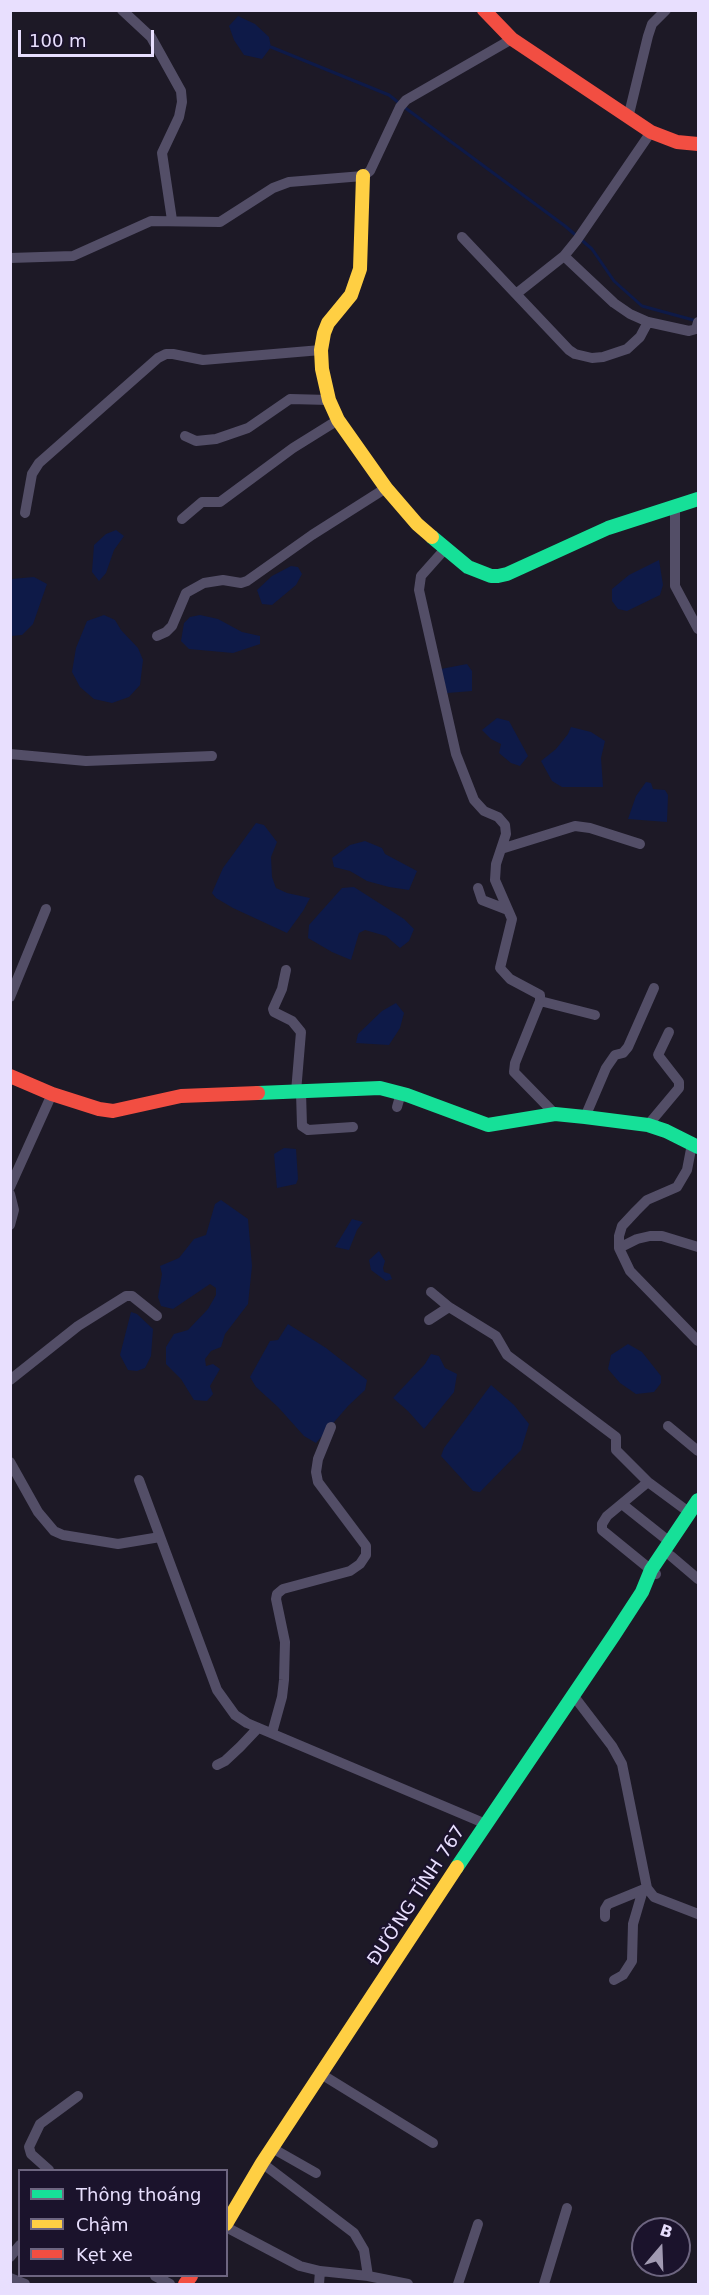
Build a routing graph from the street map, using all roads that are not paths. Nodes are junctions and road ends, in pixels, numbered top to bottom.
1 (122, 10) edge
2 (484, 10) edge
3 (666, 10) edge
4 (512, 39) junction
5 (628, 118) junction
6 (651, 132) junction
7 (699, 144) edge
8 (363, 176) junction
9 (172, 220) junction
10 (462, 237) dead end
11 (564, 256) junction
12 (10, 258) edge
13 (516, 294) junction
14 (648, 322) junction
15 (698, 324) edge
16 (321, 350) junction
17 (329, 400) junction
18 (338, 420) junction
19 (185, 436) dead end
20 (386, 488) junction
21 (699, 499) edge
22 (675, 505) junction
23 (25, 513) dead end
24 (182, 519) dead end
25 (445, 549) junction
26 (699, 629) edge
27 (157, 636) dead end
28 (10, 754) edge
29 (212, 756) dead end
30 (640, 844) dead end
31 (501, 849) junction
32 (478, 888) dead end
33 (46, 909) dead end
34 (508, 910) junction
35 (286, 970) dead end
36 (654, 988) dead end
37 (10, 997) edge
38 (540, 1001) junction
39 (595, 1015) dead end
40 (669, 1032) dead end
41 (10, 1076) edge
42 (298, 1092) junction
43 (52, 1094) junction
44 (555, 1114) junction
45 (585, 1117) junction
46 (648, 1125) junction
47 (353, 1127) dead end
48 (695, 1146) edge
49 (10, 1187) edge
50 (10, 1194) edge
51 (10, 1225) edge
52 (699, 1247) edge
53 (619, 1248) junction
54 (431, 1292) dead end
55 (449, 1307) junction
56 (157, 1316) dead end
57 (429, 1320) dead end
58 (699, 1341) edge
59 (10, 1380) edge
60 (668, 1426) dead end
61 (331, 1427) dead end
62 (699, 1451) edge
63 (10, 1462) edge
64 (139, 1480) dead end
65 (648, 1482) junction
66 (699, 1500) edge
67 (622, 1504) junction
68 (694, 1513) edge
69 (160, 1537) junction
70 (671, 1550) junction
71 (654, 1573) junction
72 (699, 1579) edge
73 (573, 1695) junction
74 (258, 1728) junction
75 (272, 1733) junction
76 (217, 1765) dead end
77 (486, 1824) junction
78 (645, 1889) junction
79 (699, 1914) edge
80 (605, 1917) dead end
81 (614, 1980) dead end
82 (321, 2074) junction
83 (78, 2096) dead end
84 (433, 2143) dead end
85 (272, 2148) junction
86 (262, 2163) junction
87 (49, 2169) edge
88 (316, 2173) dead end
89 (567, 2208) dead end
90 (228, 2222) edge
91 (478, 2224) dead end
92 (228, 2226) edge
93 (320, 2271) junction
94 (368, 2276) junction
95 (10, 2278) edge
96 (25, 2284) edge
97 (320, 2284) edge
98 (408, 2284) edge
99 (458, 2284) edge
100 (544, 2284) edge

1 - 9 street
2 - 4 street
3 - 5 street
4 - 5 street
4 - 8 street
5 - 6 street
6 - 7 street
6 - 11 street
8 - 9 street
8 - 16 street
9 - 12 street
10 - 13 street
11 - 13 street
11 - 14 street
13 - 14 street
14 - 15 street
16 - 17 street
16 - 23 street
17 - 18 street
17 - 19 street
18 - 20 street
18 - 24 street
20 - 25 street
20 - 27 street
21 - 22 street
22 - 25 street
22 - 26 street
25 - 31 street
28 - 29 street
30 - 31 street
31 - 34 street
32 - 34 street
33 - 37 street
34 - 38 street
35 - 42 street
36 - 45 street
38 - 39 street
38 - 44 street
40 - 46 street
41 - 43 street
42 - 43 street
42 - 44 street
42 - 47 street
43 - 49 street
44 - 45 street
45 - 46 street
46 - 48 street
48 - 53 street
50 - 51 street
52 - 53 street
53 - 58 street
54 - 55 street
55 - 57 street
55 - 65 street
56 - 59 street
60 - 62 street
61 - 75 street
63 - 69 street
64 - 69 street
65 - 67 street
65 - 68 street
66 - 68 street, ĐƯỜNG TỈNH 767
67 - 70 street
67 - 71 street
68 - 70 street, ĐƯỜNG TỈNH 767
69 - 74 street
70 - 71 street, ĐƯỜNG TỈNH 767
70 - 72 street
71 - 73 street, ĐƯỜNG TỈNH 767
73 - 77 street, ĐƯỜNG TỈNH 767
73 - 78 street
74 - 75 street
74 - 76 street
75 - 77 street
77 - 82 street, ĐƯỜNG TỈNH 767
78 - 79 street
78 - 80 street
78 - 81 street
82 - 84 street
82 - 85 street, ĐƯỜNG TỈNH 767
83 - 87 street
85 - 86 street, ĐƯỜNG TỈNH 767
85 - 88 street
86 - 90 street, ĐƯỜNG TỈNH 767
86 - 94 street
89 - 100 street
91 - 99 street
92 - 93 street
93 - 94 street
93 - 97 street
94 - 98 street
95 - 96 street

